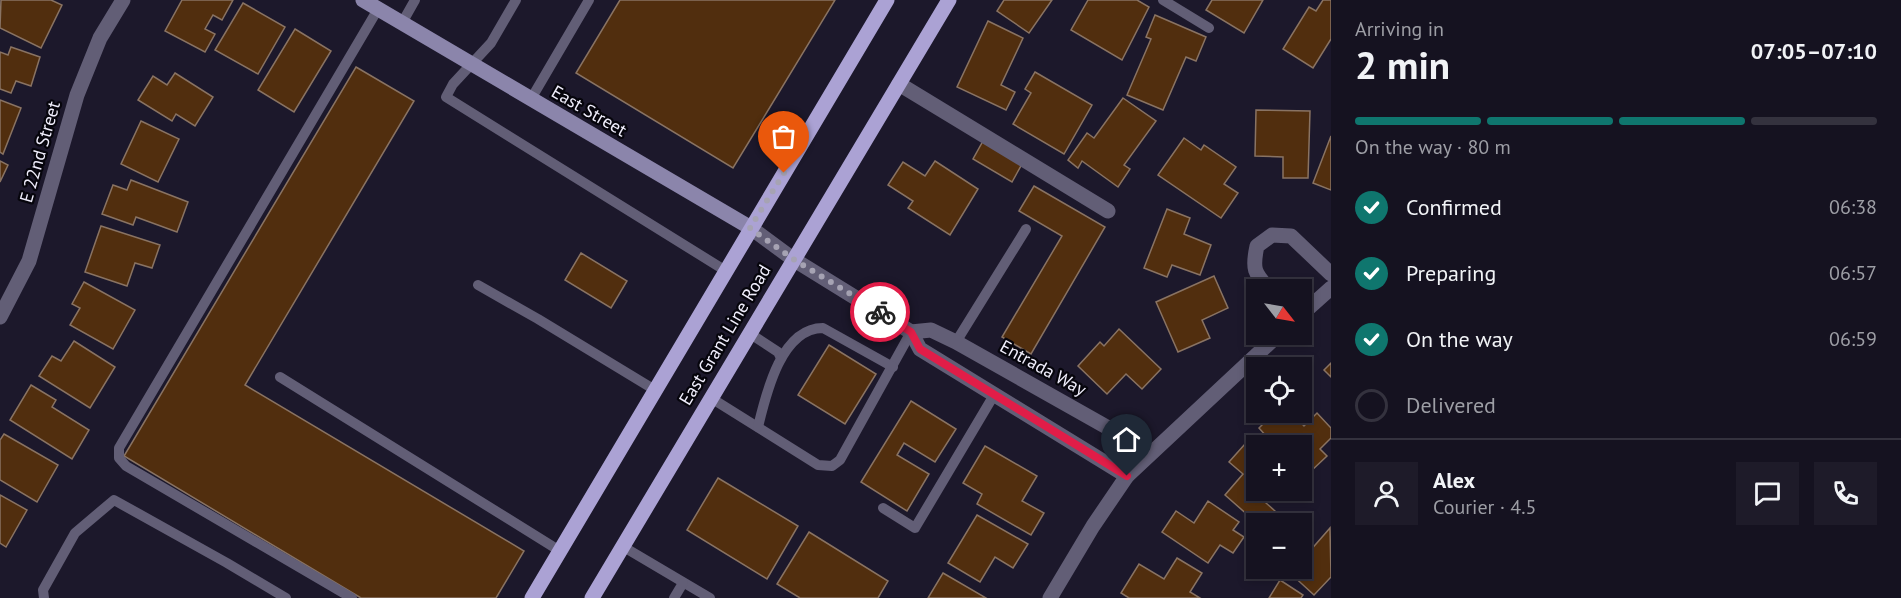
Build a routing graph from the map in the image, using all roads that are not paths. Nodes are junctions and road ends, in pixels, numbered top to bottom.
1 (123, 0) edge
2 (363, 0) edge
3 (415, 0) edge
4 (516, 0) edge
5 (589, 0) edge
6 (887, 0) edge
7 (949, 0) edge
8 (1163, 0) edge
9 (378, 9) junction
10 (402, 23) junction
11 (1209, 28) dead end
12 (472, 65) junction
13 (899, 84) junction
14 (531, 99) junction
15 (1108, 211) dead end
16 (750, 228) junction
17 (1026, 229) dead end
18 (793, 259) junction
19 (726, 271) junction
20 (1331, 274) edge
21 (1259, 279) edge
22 (478, 285) dead end
23 (1331, 288) edge
24 (1312, 305) edge
25 (0, 317) edge
26 (911, 332) junction
27 (749, 333) junction
28 (956, 342) junction
29 (1267, 345) edge
30 (782, 358) junction
31 (893, 367) junction
32 (280, 377) dead end
33 (656, 390) junction
34 (994, 395) junction
35 (711, 398) junction
36 (758, 427) junction
37 (1151, 452) junction
38 (1127, 476) junction
39 (883, 508) dead end
40 (622, 546) junction
41 (560, 551) junction
42 (683, 583) junction
43 (44, 598) edge
44 (286, 598) edge
45 (352, 598) edge
46 (532, 598) edge
47 (592, 598) edge
48 (674, 598) edge
49 (710, 598) edge
50 (1050, 598) edge

1 - 25 street, E 22nd Street
2 - 9 street, East Street
3 - 10 lane
4 - 12 lane
5 - 14 lane
6 - 16 main road, East Grant Line Road
7 - 13 main road, East Grant Line Road
8 - 11 lane
9 - 10 street, East Street
9 - 45 lane
10 - 12 street, East Street
12 - 14 street, East Street
12 - 19 lane
13 - 15 street
13 - 18 main road, East Grant Line Road
14 - 16 street, East Street
16 - 18 street, East Street
16 - 19 main road, East Grant Line Road
17 - 28 lane
18 - 26 street, Entrada Way
18 - 27 main road, East Grant Line Road
19 - 33 main road, East Grant Line Road
20 - 21 street
22 - 33 lane
23 - 24 street
26 - 28 street, Entrada Way
26 - 31 lane
26 - 34 street, Entrada Way
27 - 30 lane
27 - 35 main road, East Grant Line Road
28 - 37 street, Entrada Way
29 - 37 street
30 - 31 lane
30 - 36 lane
31 - 36 lane
32 - 41 lane
33 - 41 main road, East Grant Line Road
34 - 38 street, Entrada Way
34 - 39 lane
35 - 36 lane
35 - 40 main road, East Grant Line Road
37 - 38 street
38 - 50 street
40 - 42 lane
40 - 47 main road, East Grant Line Road
41 - 46 main road, East Grant Line Road
42 - 48 lane
42 - 49 lane
43 - 44 lane

